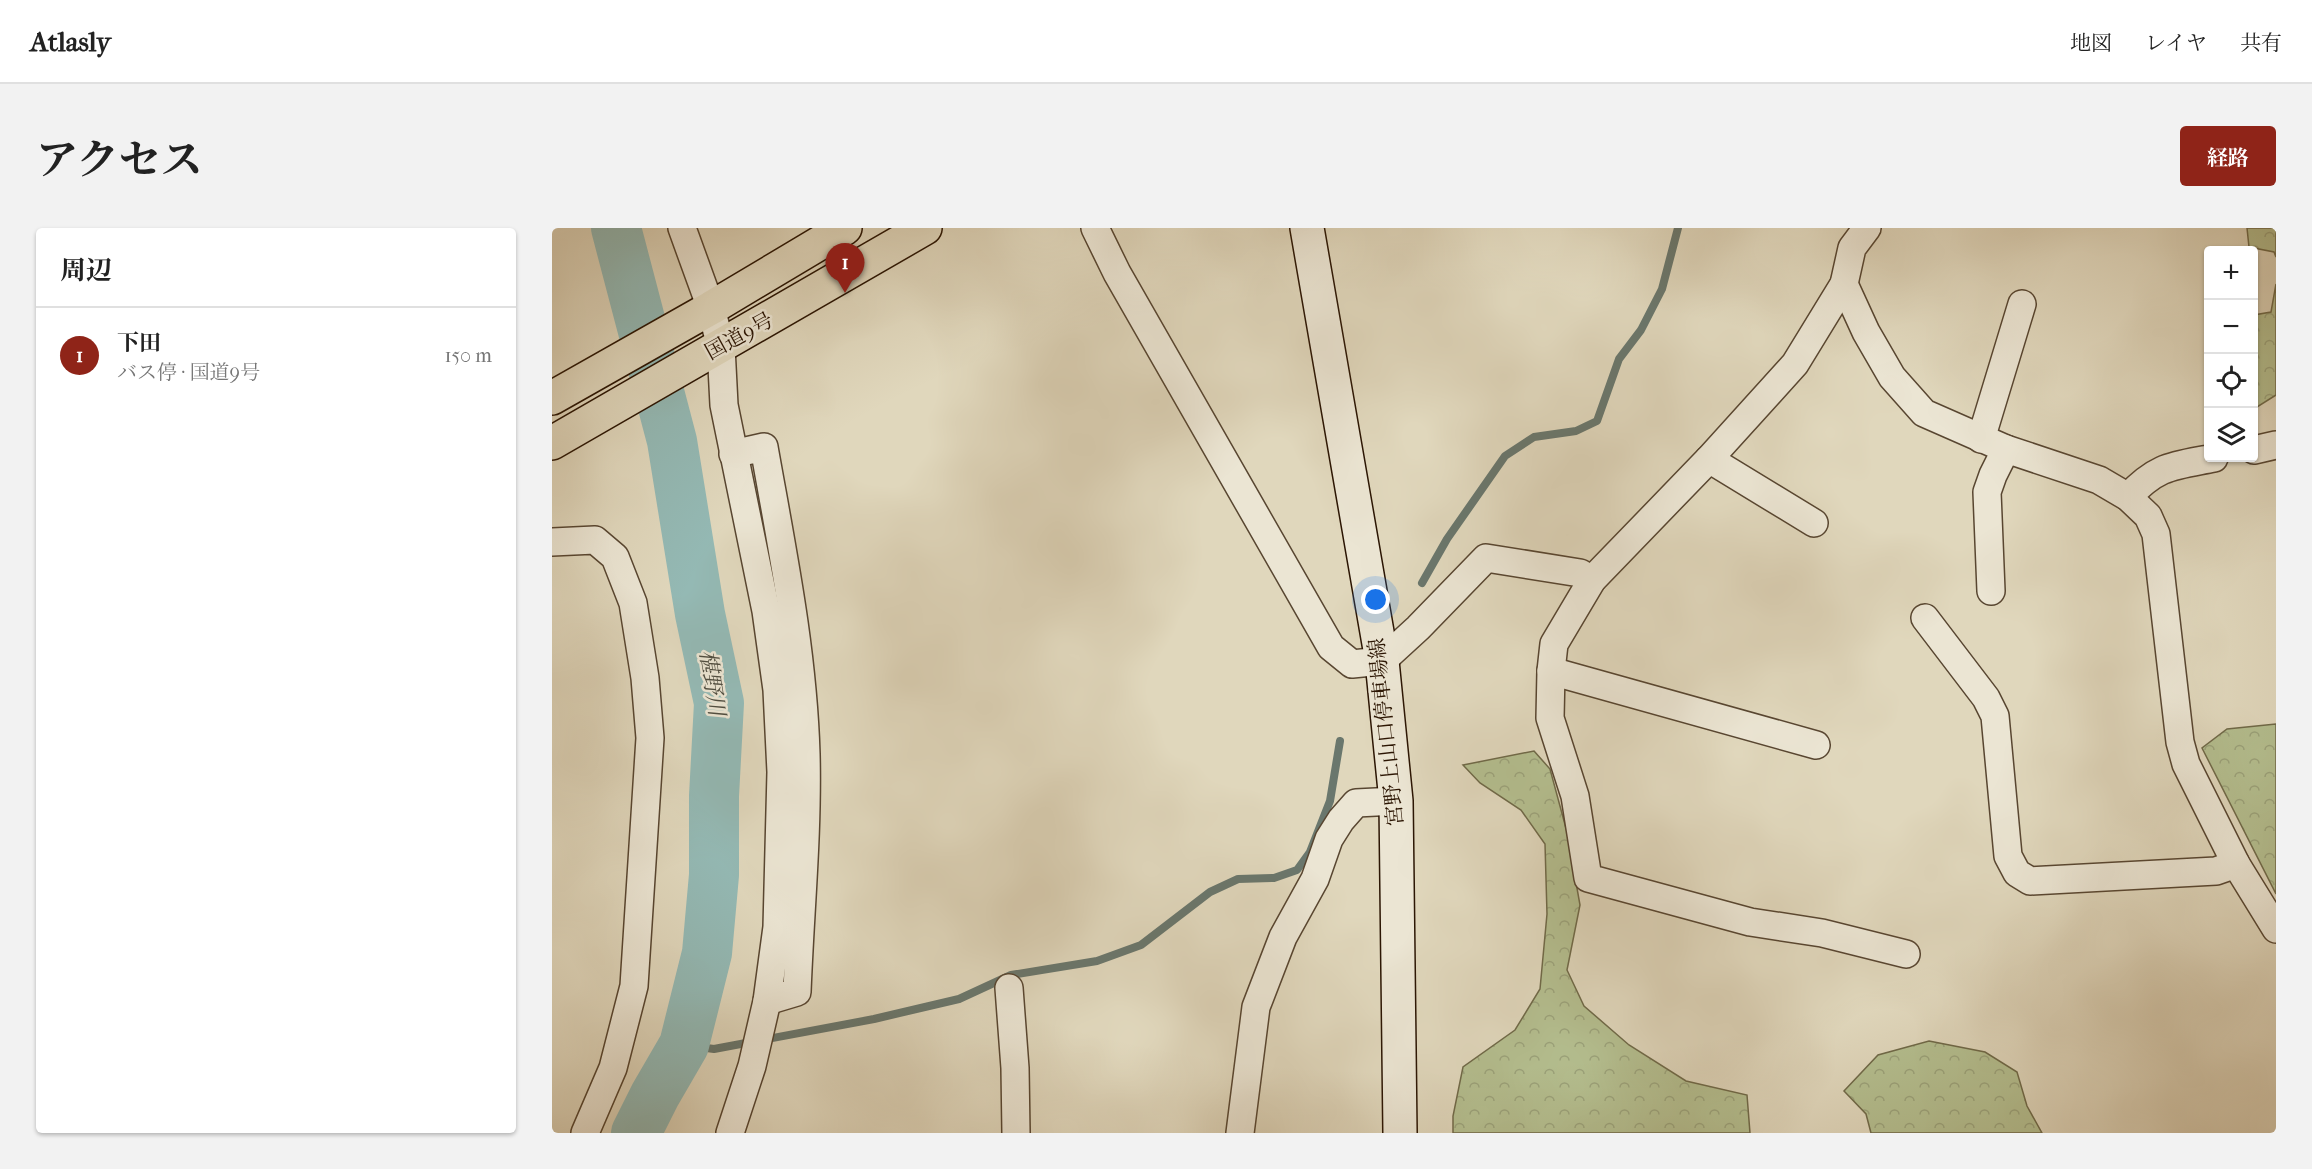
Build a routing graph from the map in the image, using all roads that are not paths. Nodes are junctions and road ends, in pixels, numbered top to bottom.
1 (682, 228) edge
2 (845, 228) edge
3 (925, 228) edge
4 (1095, 228) edge
5 (1307, 228) edge
6 (1867, 228) edge
7 (1844, 284) junction
8 (2022, 304) dead end
9 (701, 314) junction
10 (712, 352) junction
11 (565, 390) edge
12 (1981, 438) junction
13 (552, 443) edge
14 (2276, 445) edge
15 (2006, 449) junction
16 (2258, 449) edge
17 (1709, 459) junction
18 (2204, 460) edge
19 (2128, 497) junction
20 (1814, 523) dead end
21 (552, 542) edge
22 (1592, 580) junction
23 (1991, 591) dead end
24 (1925, 618) dead end
25 (1382, 661) junction
26 (1551, 671) junction
27 (1816, 745) dead end
28 (1396, 801) junction
29 (2236, 864) junction
30 (2276, 929) edge
31 (1906, 954) dead end
32 (1009, 988) dead end
33 (585, 1133) edge
34 (730, 1133) edge
35 (1016, 1133) edge
36 (1240, 1133) edge
37 (1400, 1133) edge

1 - 9 street
2 - 9 highway, 国道9号
3 - 10 highway, 国道9号
4 - 25 street
5 - 25 main road, 宮野上山口停車場線
6 - 7 street
7 - 12 street
7 - 17 street
8 - 12 street
9 - 10 street
9 - 11 highway, 国道9号
10 - 13 highway, 国道9号
10 - 34 street
12 - 15 street
14 - 16 street
15 - 19 street
15 - 23 street
17 - 20 street
17 - 22 street
18 - 19 street
19 - 29 street
21 - 33 street
22 - 25 street
22 - 26 street
24 - 29 street
25 - 28 main road, 宮野上山口停車場線
26 - 27 street
26 - 31 street
28 - 36 street
28 - 37 main road, 宮野上山口停車場線
29 - 30 street
32 - 35 street

